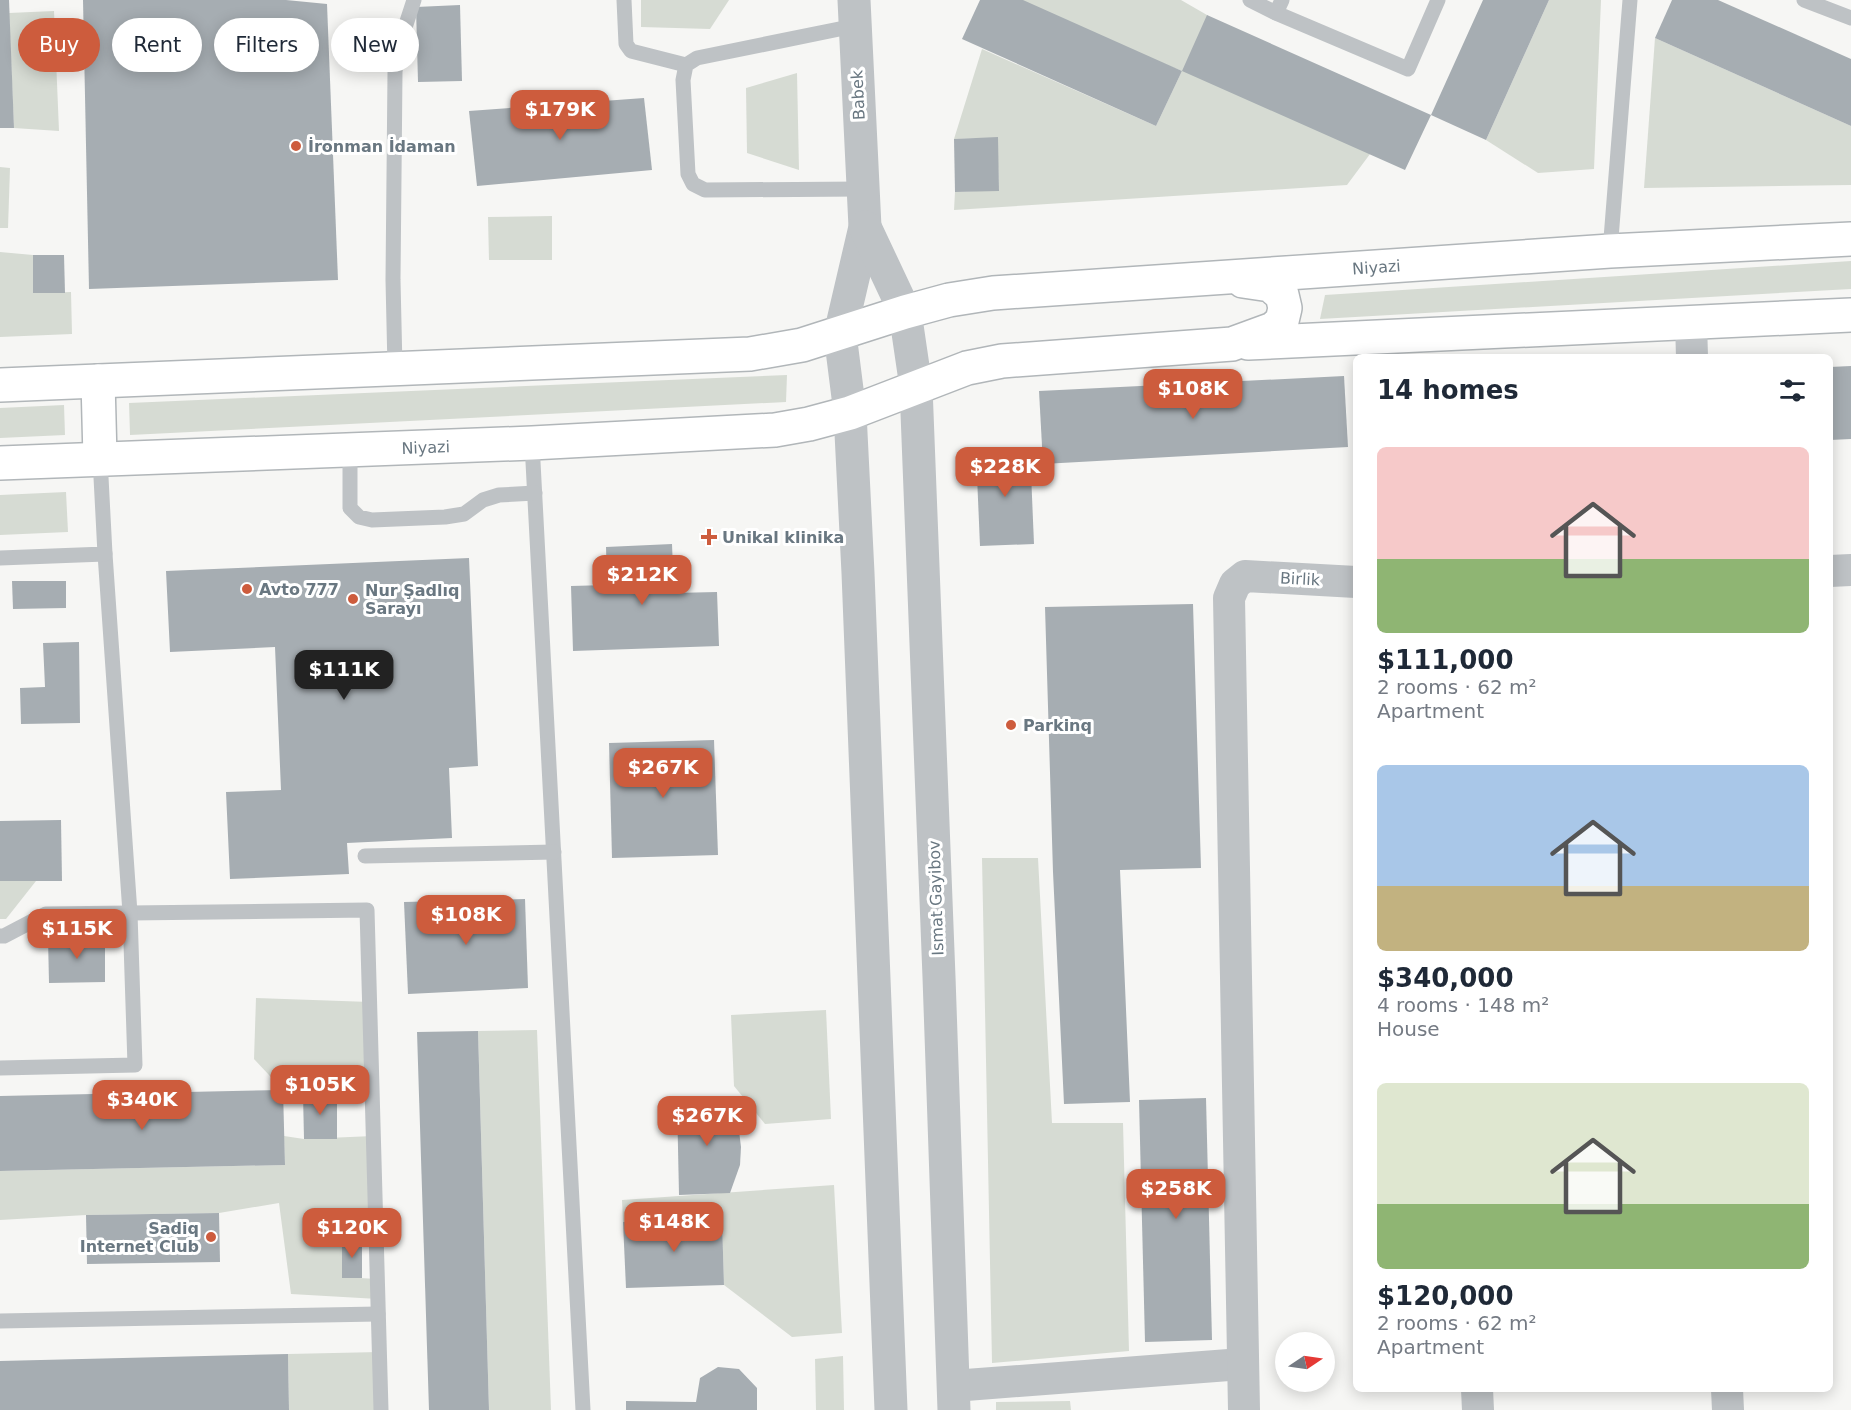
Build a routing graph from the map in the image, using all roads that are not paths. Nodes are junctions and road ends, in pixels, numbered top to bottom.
1 (414, 0) edge
2 (624, 0) edge
3 (1250, 0) edge
4 (1438, 0) edge
5 (1630, 0) edge
6 (1804, 0) edge
7 (1279, 7) edge
8 (854, 13) edge
9 (1851, 18) edge
10 (686, 65) junction
11 (862, 189) junction
12 (865, 227) junction
13 (1851, 238) edge
14 (1610, 251) junction
15 (1228, 279) junction
16 (905, 312) junction
17 (1851, 315) edge
18 (1691, 322) junction
19 (840, 334) junction
20 (1232, 344) junction
21 (1692, 354) edge
22 (395, 368) junction
23 (98, 381) junction
24 (0, 385) edge
25 (916, 387) junction
26 (850, 413) junction
27 (532, 443) junction
28 (350, 450) junction
29 (100, 458) junction
30 (0, 463) edge
31 (535, 493) junction
32 (105, 554) junction
33 (0, 558) edge
34 (1851, 570) edge
35 (1833, 572) edge
36 (1353, 582) edge
37 (554, 852) junction
38 (365, 856) dead end
39 (130, 913) junction
40 (0, 936) edge
41 (0, 1068) edge
42 (378, 1314) junction
43 (0, 1321) edge
44 (1242, 1364) junction
45 (1477, 1392) edge
46 (1727, 1392) edge
47 (953, 1398) edge
48 (381, 1410) edge
49 (583, 1410) edge
50 (891, 1410) edge
51 (1244, 1410) edge
52 (1478, 1410) edge
53 (1728, 1410) edge

1 - 22 lane
2 - 10 lane
3 - 7 lane
4 - 7 lane
5 - 14 lane
6 - 9 lane
8 - 10 lane
8 - 11 street, Babek
10 - 11 lane
11 - 12 street, Babek
12 - 16 street, Ismat Gayibov
12 - 19 street
13 - 14 main road, Niyazi
14 - 15 main road, Niyazi
15 - 16 main road, Niyazi
15 - 20 main road
16 - 19 main road, Niyazi
16 - 25 street, Ismat Gayibov
17 - 18 main road
18 - 20 main road
18 - 21 street
19 - 22 main road, Niyazi
19 - 26 street
20 - 25 main road, Niyazi
22 - 23 main road, Niyazi
23 - 24 main road
23 - 29 main road
25 - 26 main road, Niyazi
25 - 47 street, Ismat Gayibov
26 - 27 main road, Niyazi
26 - 50 street
27 - 28 main road, Niyazi
27 - 31 lane
28 - 29 main road, Niyazi
28 - 31 lane
29 - 30 main road, Niyazi
29 - 32 lane
31 - 37 lane
32 - 33 lane
32 - 39 lane
34 - 35 street
36 - 44 street, Birlik
37 - 38 lane
37 - 49 lane
39 - 40 lane
39 - 41 lane
39 - 42 lane
42 - 43 lane
42 - 48 lane
44 - 47 street
44 - 51 street
45 - 52 street
46 - 53 street

